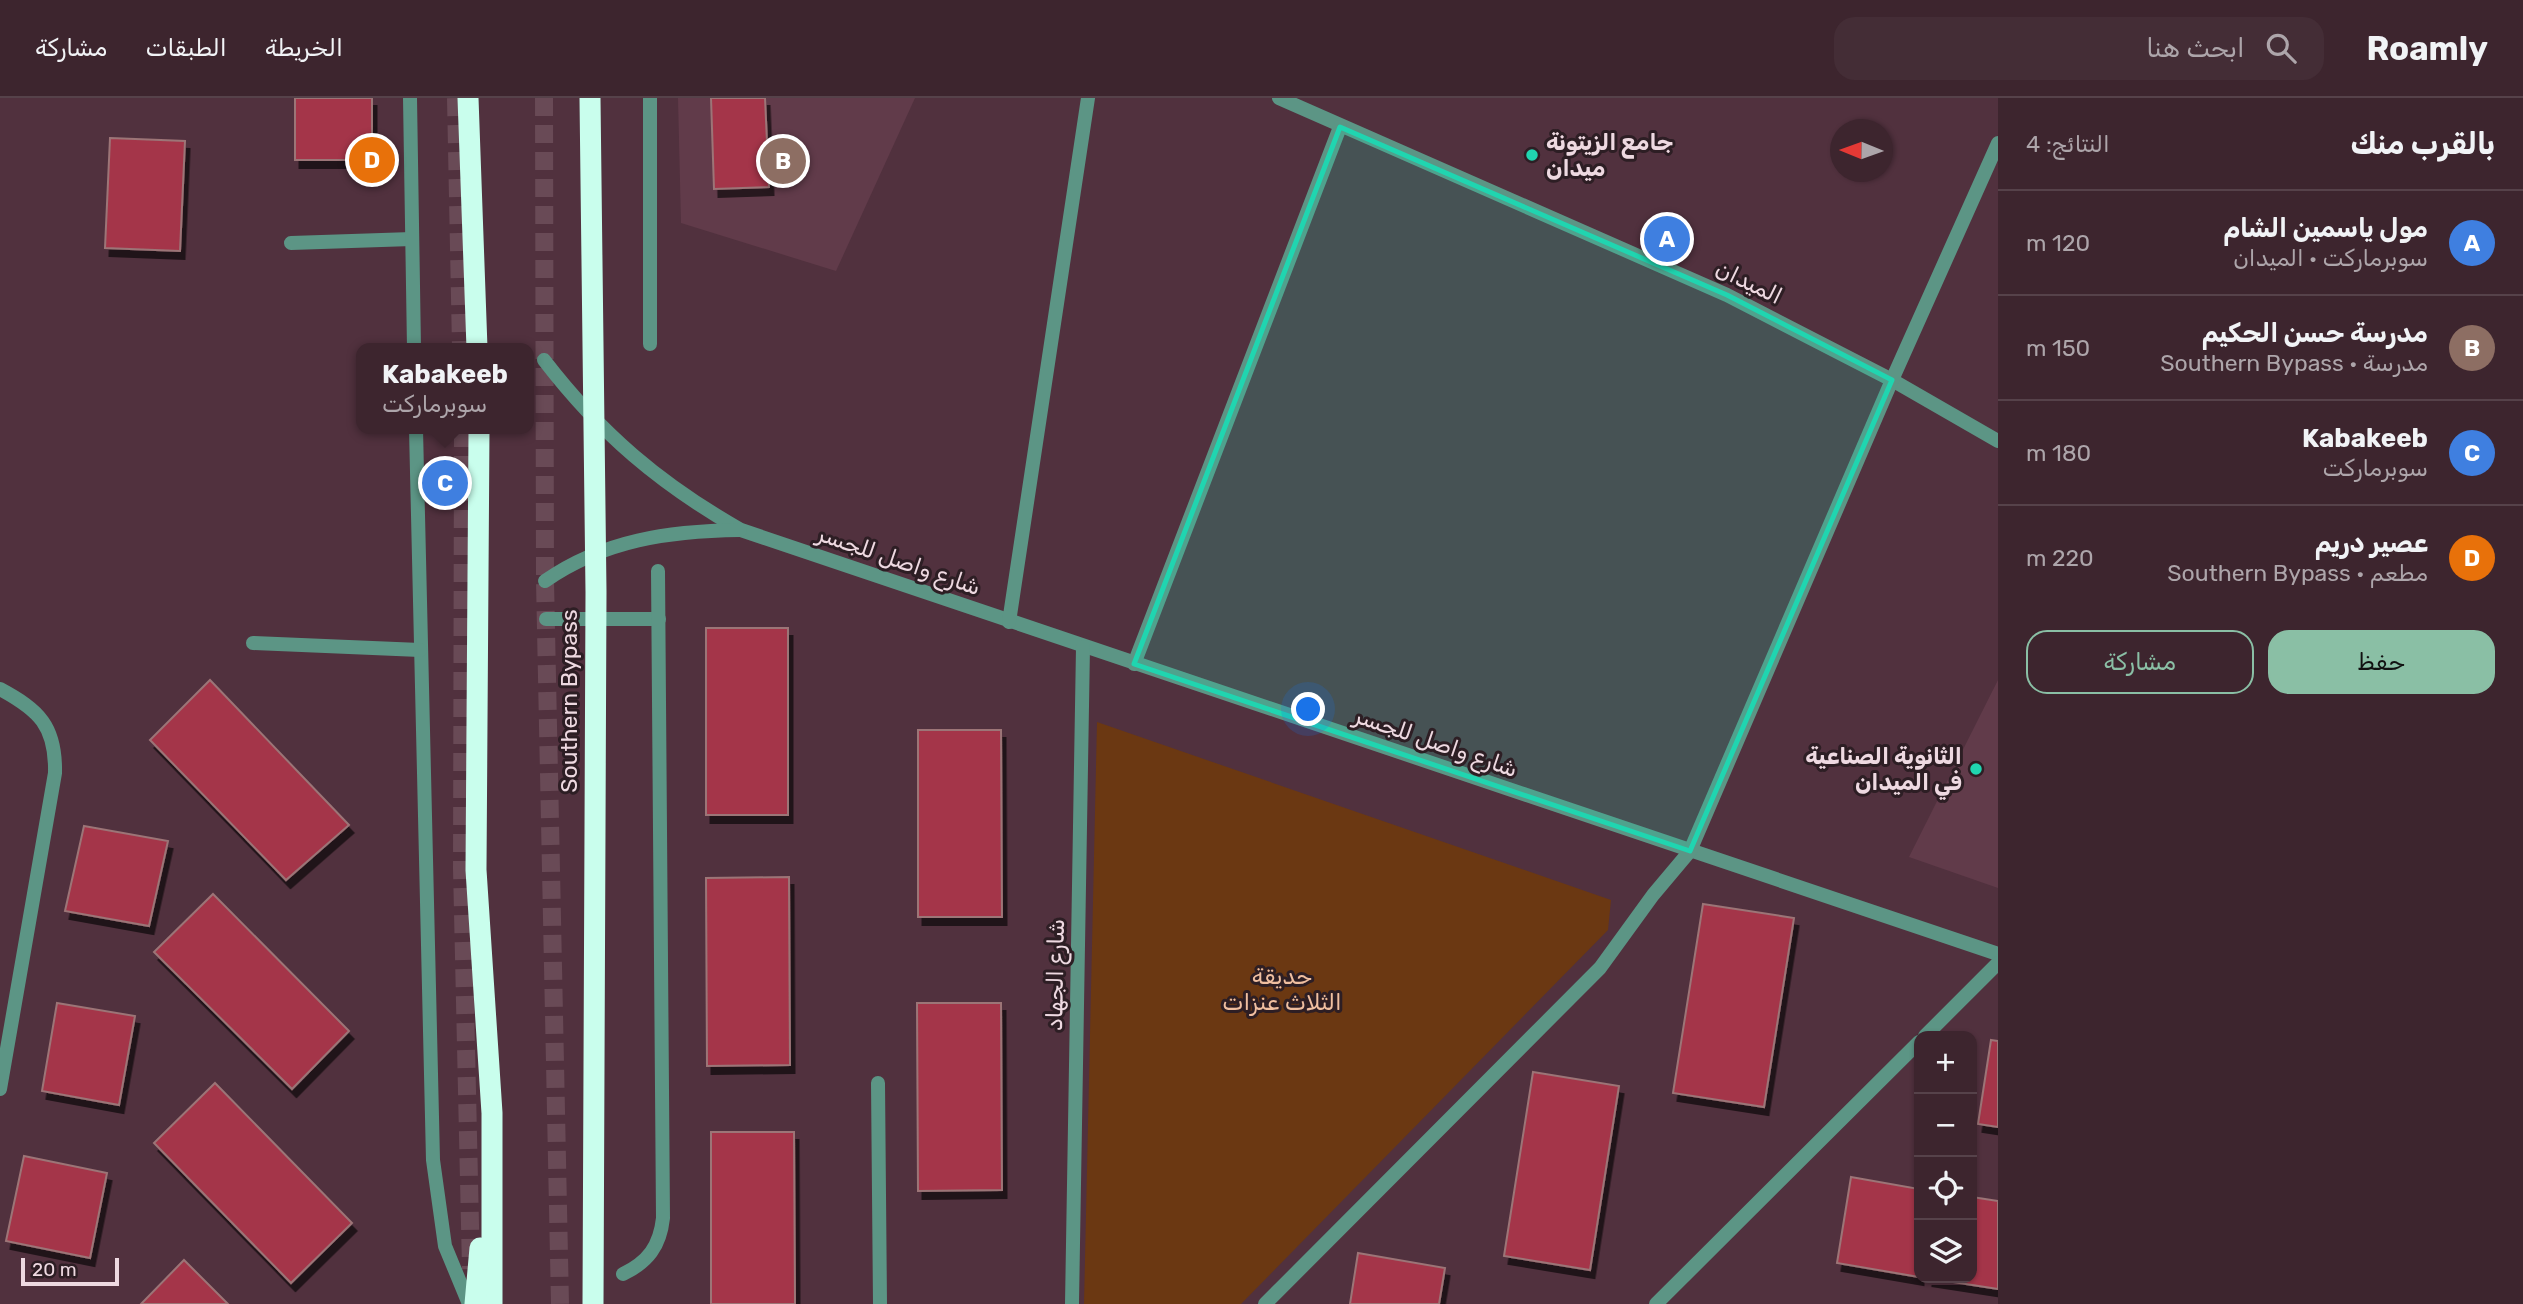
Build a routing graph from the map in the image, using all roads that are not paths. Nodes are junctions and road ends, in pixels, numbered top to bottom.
1 (410, 98) edge
2 (468, 98) edge
3 (590, 98) edge
4 (650, 98) edge
5 (1088, 98) edge
6 (1279, 98) edge
7 (1339, 127) junction
8 (1998, 143) edge
9 (412, 239) junction
10 (291, 243) dead end
11 (414, 343) edge
12 (477, 343) edge
13 (650, 344) dead end
14 (544, 360) dead end
15 (1892, 380) junction
16 (416, 434) edge
17 (479, 434) edge
18 (1998, 441) edge
19 (741, 530) junction
20 (659, 571) dead end
21 (545, 581) dead end
22 (546, 619) dead end
23 (659, 620) junction
24 (1009, 622) junction
25 (253, 643) dead end
26 (1083, 646) junction
27 (420, 650) junction
28 (1134, 664) junction
29 (0, 689) edge
30 (1690, 851) junction
31 (1998, 954) edge
32 (1998, 963) edge
33 (1930, 1031) edge
34 (1914, 1047) edge
35 (878, 1083) dead end
36 (0, 1089) edge
37 (492, 1114) junction
38 (623, 1274) dead end
39 (469, 1304) edge
40 (475, 1304) edge
41 (492, 1304) edge
42 (593, 1304) edge
43 (880, 1304) edge
44 (1072, 1304) edge
45 (1265, 1304) edge
46 (1656, 1304) edge

1 - 9 street
2 - 12 highway
3 - 42 highway, Southern Bypass
4 - 13 street
5 - 24 street
6 - 7 street, الميدان
7 - 15 street, الميدان
7 - 28 street
8 - 15 street
9 - 10 street
9 - 11 street
14 - 19 street, شارع واصل للجسر
15 - 18 street, الميدان
15 - 30 street
16 - 27 street
17 - 37 highway
19 - 21 street, شارع واصل للجسر
19 - 24 street, شارع واصل للجسر
20 - 23 street
22 - 23 street
23 - 38 street
24 - 26 street, شارع واصل للجسر
25 - 27 street
26 - 28 street, شارع واصل للجسر
26 - 44 street, شارع الجهاد
27 - 39 street
28 - 30 street, شارع واصل للجسر
29 - 36 street
30 - 31 street, شارع واصل للجسر
30 - 45 street
32 - 33 street
34 - 46 street
35 - 43 street
37 - 40 highway
37 - 41 highway

